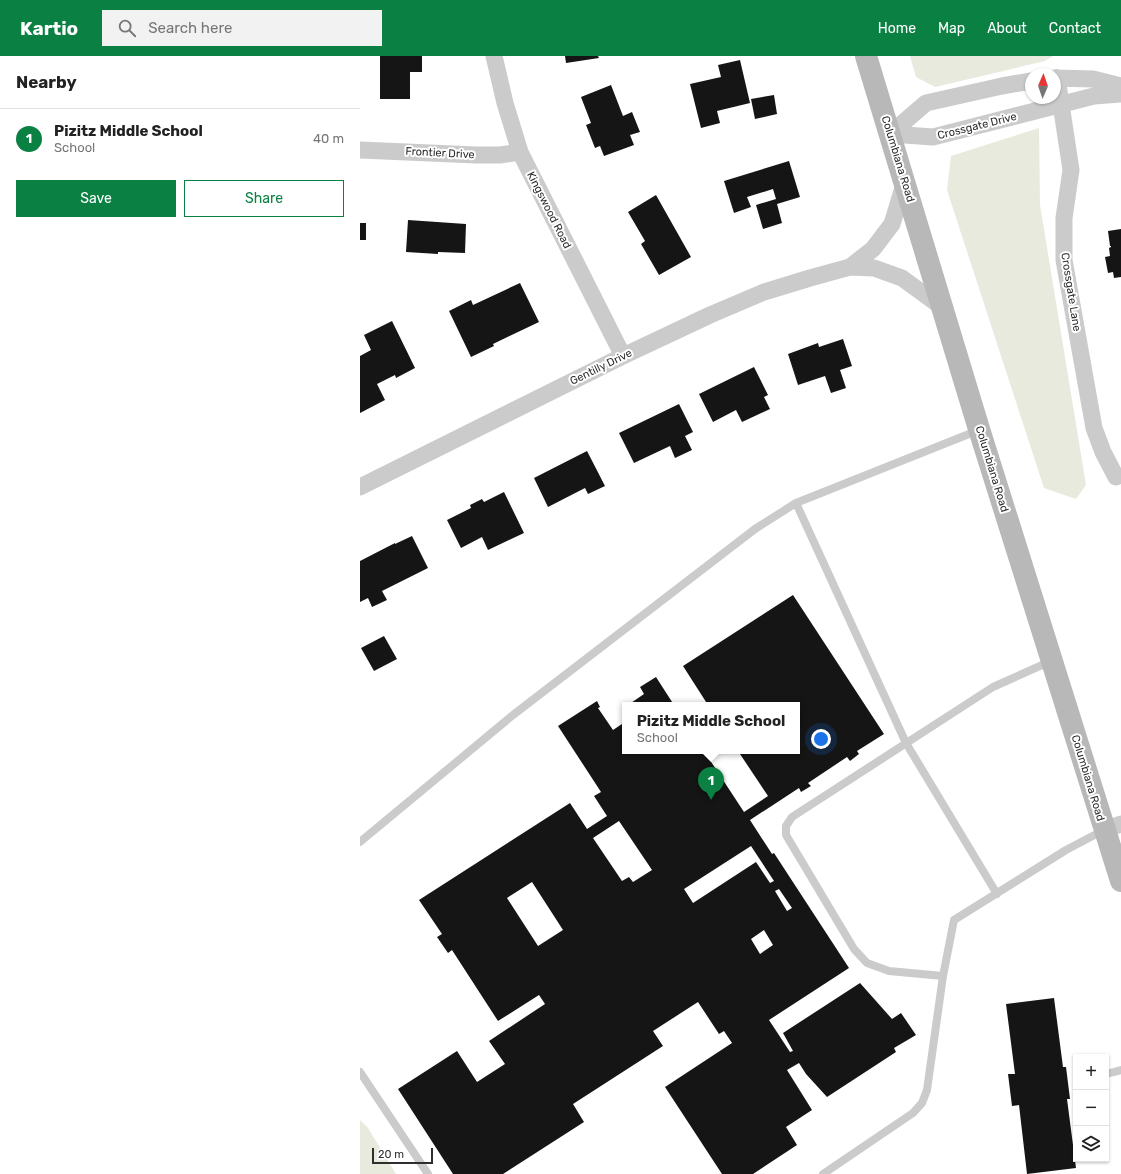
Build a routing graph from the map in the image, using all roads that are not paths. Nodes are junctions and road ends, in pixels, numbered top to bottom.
1 (494, 56) edge
2 (866, 56) edge
3 (1061, 78) edge
4 (1025, 82) edge
5 (1121, 86) edge
6 (1121, 94) edge
7 (1060, 104) joint
8 (1061, 104) edge
9 (890, 134) junction
10 (360, 150) edge
11 (520, 152) junction
12 (905, 181) junction
13 (850, 267) junction
14 (943, 308) junction
15 (623, 356) junction
16 (979, 429) junction
17 (1116, 477) dead end
18 (360, 487) edge
19 (796, 503) junction
20 (1052, 661) junction
21 (906, 743) junction
22 (1113, 827) edge
23 (360, 842) edge
24 (1121, 881) edge
25 (997, 894) junction
26 (943, 976) junction
27 (1121, 1070) edge
28 (360, 1072) edge
29 (1109, 1073) edge
30 (428, 1174) edge
31 (822, 1174) edge

1 - 11 street, Kingswood Road
2 - 9 main road, Columbiana Road
3 - 5 street
4 - 9 street
6 - 8 street, Crossgate Drive
7 - 9 street, Crossgate Drive
7 - 17 street, Crossgate Lane
9 - 12 main road, Columbiana Road
10 - 11 street, Frontier Drive
11 - 15 street, Kingswood Road
12 - 13 street, Gentilly Drive
12 - 14 main road, Columbiana Road
13 - 14 street, Gentilly Drive
13 - 15 street, Gentilly Drive
14 - 16 main road, Columbiana Road
15 - 18 street, Gentilly Drive
16 - 19 lane
16 - 20 main road, Columbiana Road
19 - 21 lane
19 - 23 lane
20 - 21 lane
20 - 22 main road, Columbiana Road
21 - 25 lane
21 - 26 lane
22 - 24 main road, Columbiana Road
22 - 25 lane
25 - 26 lane
26 - 31 lane
27 - 29 lane
28 - 30 lane

